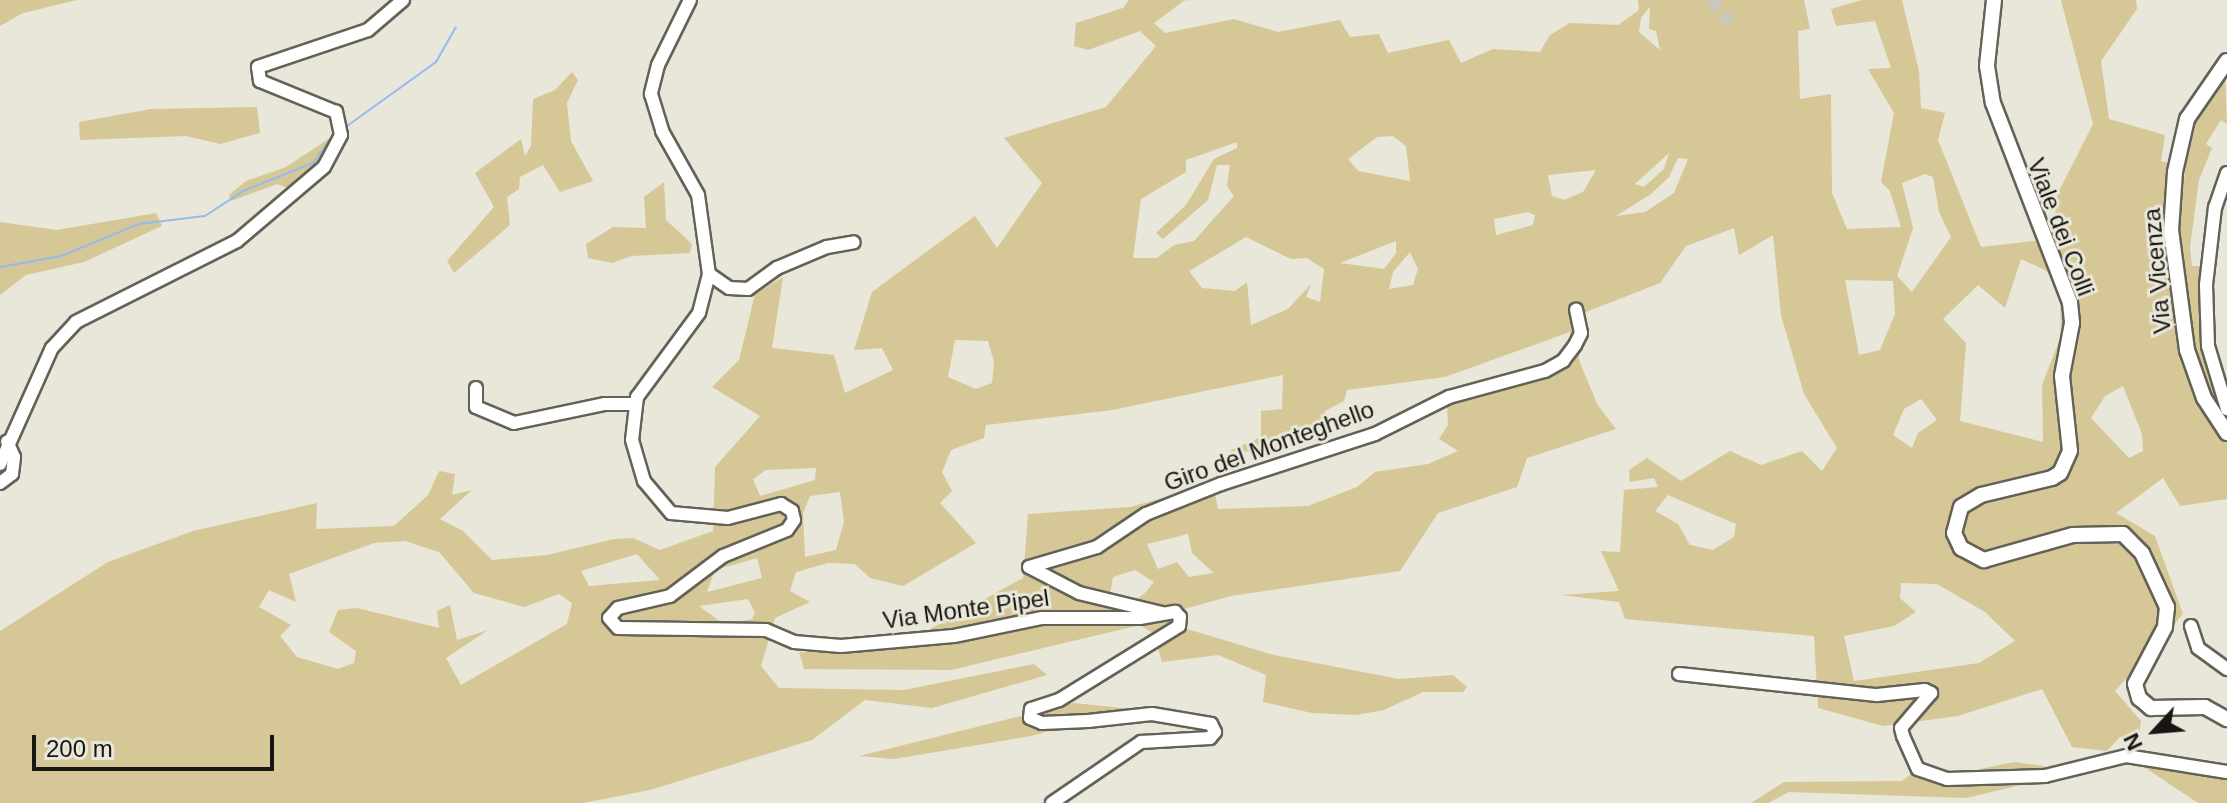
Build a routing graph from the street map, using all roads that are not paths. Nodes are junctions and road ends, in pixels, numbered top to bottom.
1 (403, 0) edge
2 (690, 0) edge
3 (1994, 0) edge
4 (2227, 61) edge
5 (2227, 173) edge
6 (854, 242) dead end
7 (709, 274) junction
8 (1576, 310) dead end
9 (476, 388) dead end
10 (635, 404) junction
11 (2227, 409) edge
12 (2227, 433) edge
13 (7, 441) junction
14 (0, 464) edge
15 (0, 483) edge
16 (1162, 613) junction
17 (2191, 626) dead end
18 (2227, 669) edge
19 (1679, 674) dead end
20 (2227, 719) edge
21 (2227, 772) edge
22 (1052, 803) edge

1 - 13 street
2 - 7 street
3 - 20 main road, Viale dei Colli
4 - 12 main road, Via Vicenza
5 - 11 street
6 - 7 street
7 - 10 street
8 - 16 street, Giro del Monteghello
9 - 10 street
10 - 16 street, Via Monte Pipel
13 - 14 street
13 - 15 street
16 - 22 street
17 - 18 street
19 - 21 street

